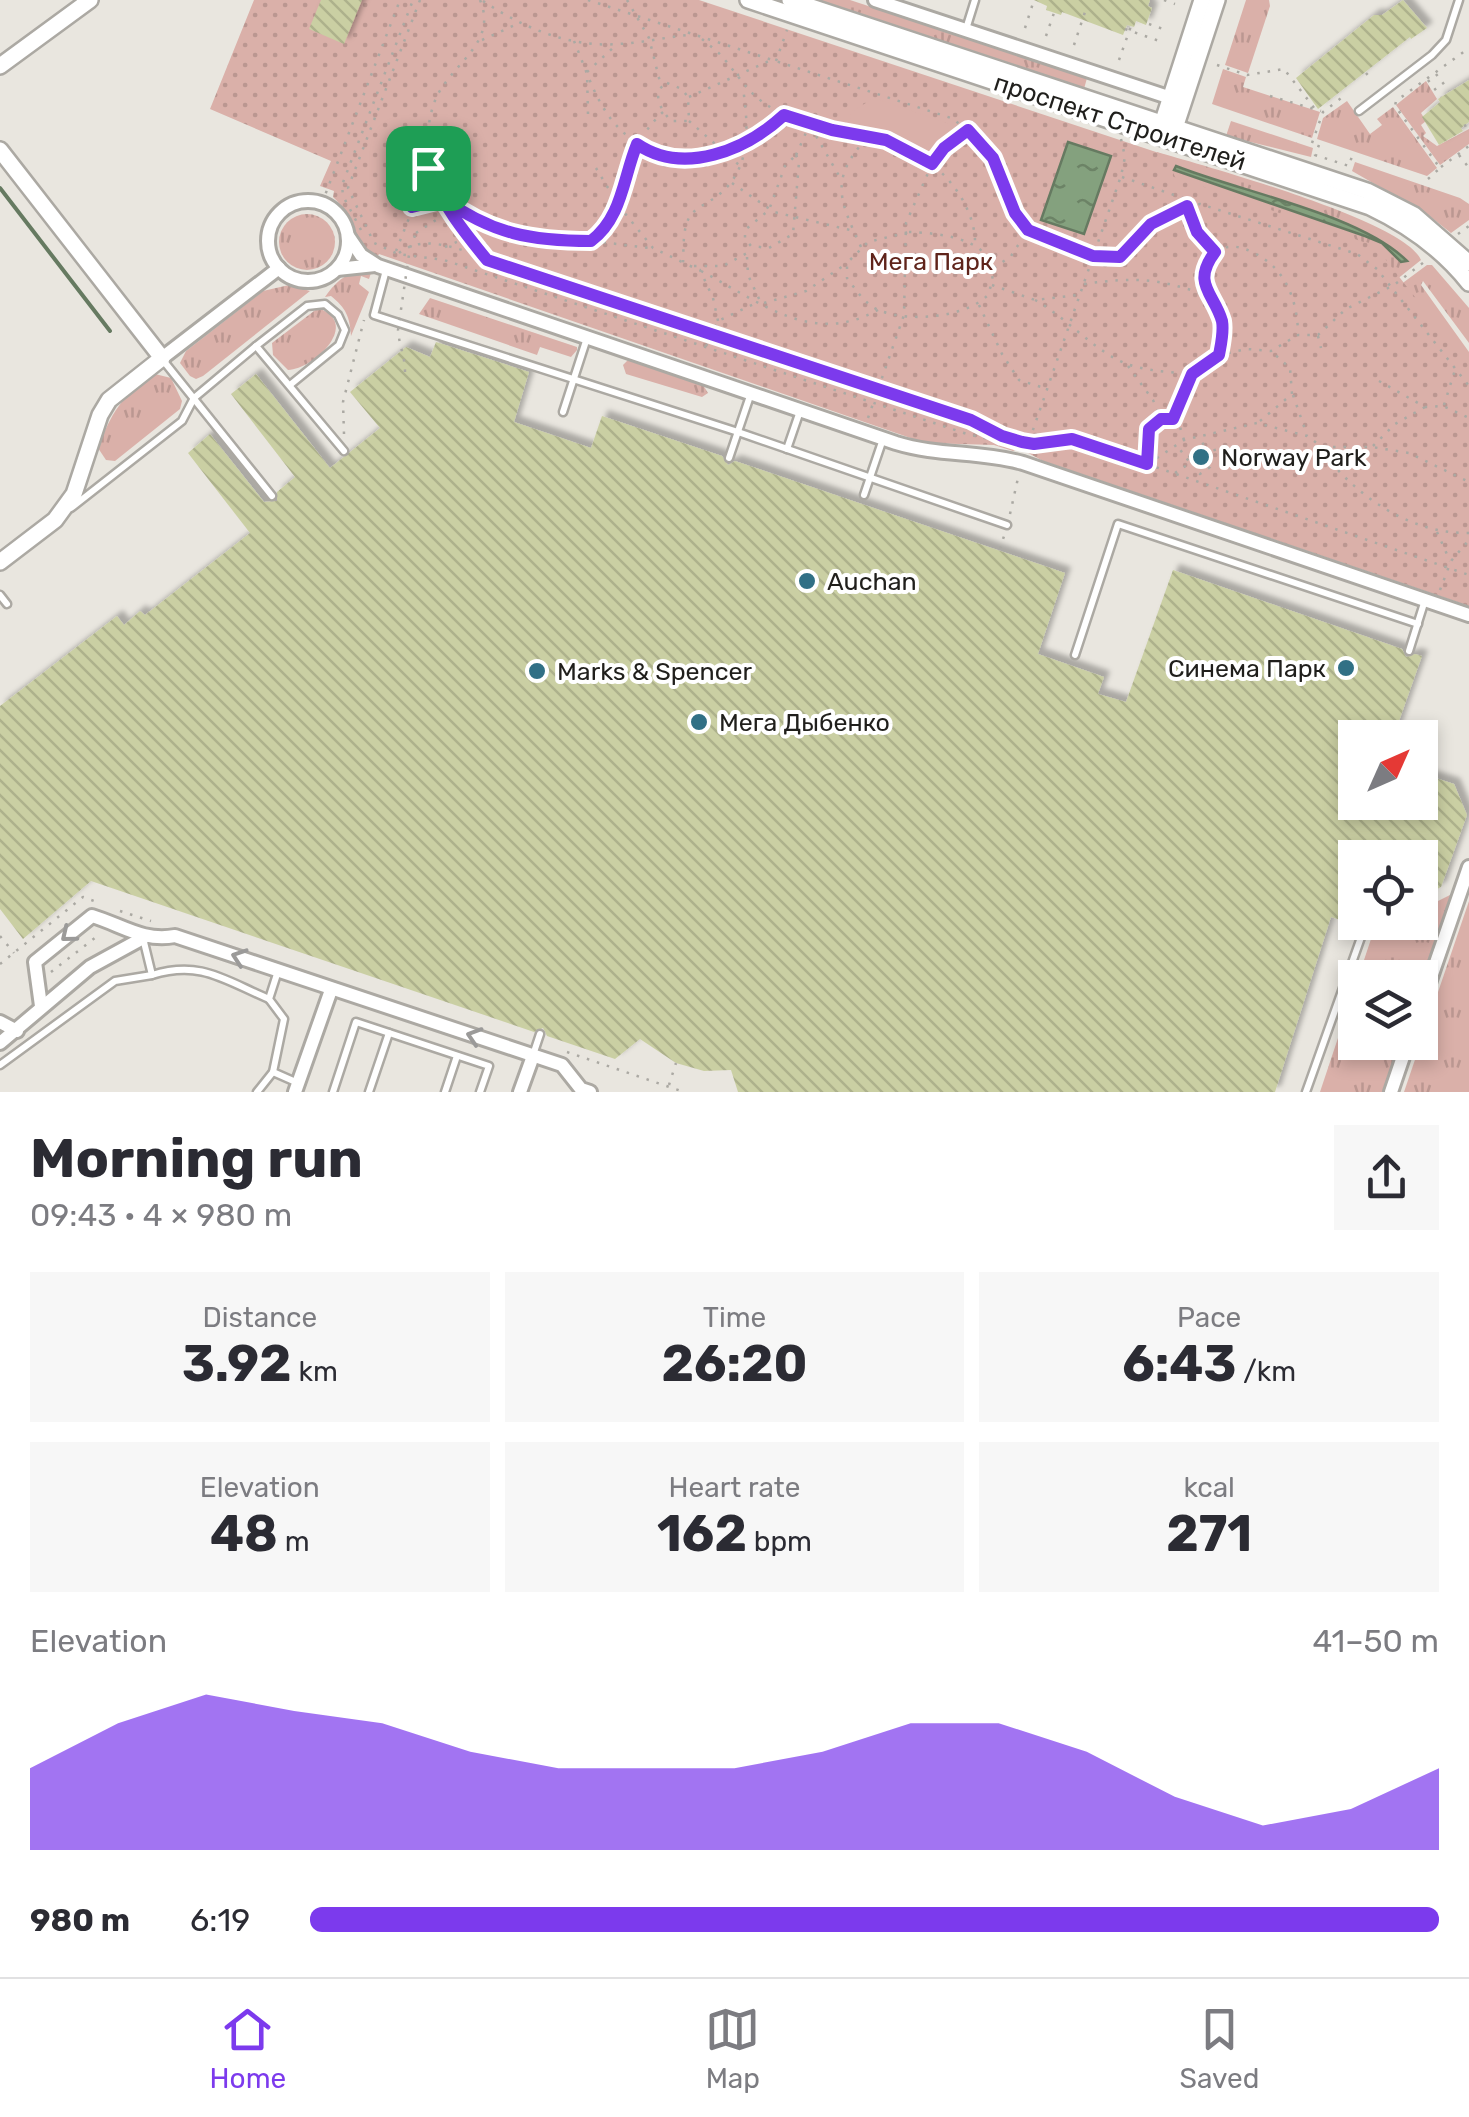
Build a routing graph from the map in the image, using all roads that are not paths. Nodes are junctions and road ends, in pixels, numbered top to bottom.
1 (90, 0) edge
2 (748, 0) edge
3 (790, 0) edge
4 (875, 0) edge
5 (976, 0) edge
6 (1202, 0) edge
7 (1217, 0) edge
8 (1459, 0) edge
9 (966, 30) junction
10 (0, 66) edge
11 (1177, 100) junction
12 (1360, 111) dead end
13 (1168, 130) junction
14 (0, 150) edge
15 (348, 236) junction
16 (381, 262) junction
17 (1469, 263) edge
18 (279, 268) junction
19 (337, 269) junction
20 (1469, 284) edge
21 (588, 337) junction
22 (256, 346) junction
23 (162, 358) junction
24 (574, 379) junction
25 (290, 385) junction
26 (751, 393) junction
27 (194, 398) junction
28 (800, 410) junction
29 (563, 412) dead end
30 (738, 432) junction
31 (884, 438) junction
32 (787, 449) junction
33 (344, 451) road end
34 (729, 458) dead end
35 (870, 478) junction
36 (864, 495) dead end
37 (272, 496) dead end
38 (54, 520) junction
39 (1007, 525) road end
40 (0, 562) edge
41 (0, 594) edge
42 (1430, 602) junction
43 (7, 604) dead end
44 (1469, 615) edge
45 (1418, 624) junction
46 (1409, 651) dead end
47 (1075, 656) dead end
48 (1469, 867) edge
49 (143, 938) junction
50 (1360, 940) edge
51 (1437, 960) edge
52 (278, 971) junction
53 (152, 975) junction
54 (331, 990) junction
55 (268, 999) junction
56 (40, 1006) junction
57 (0, 1022) edge
58 (17, 1030) junction
59 (389, 1033) junction
60 (540, 1034) dead end
61 (0, 1044) edge
62 (457, 1056) junction
63 (533, 1056) junction
64 (1402, 1060) edge
65 (0, 1065) edge
66 (273, 1072) junction
67 (297, 1088) edge
68 (257, 1092) edge
69 (332, 1092) edge
70 (369, 1092) edge
71 (444, 1092) edge
72 (480, 1092) edge
73 (520, 1092) edge
74 (590, 1092) edge
75 (1306, 1092) edge
76 (1391, 1092) edge

1 - 10 street
2 - 13 street, проспект Строителей
3 - 13 street, проспект Строителей
4 - 9 street
5 - 9 lane
6 - 11 street
7 - 11 street
8 - 12 lane
9 - 11 street
11 - 13 street
13 - 17 street, проспект Строителей
13 - 20 street, проспект Строителей
14 - 23 street
15 - 16 street
15 - 18 street
15 - 19 street
16 - 19 street
16 - 21 street
16 - 24 lane
18 - 19 street
18 - 23 street
21 - 24 lane
21 - 26 street
22 - 25 lane
22 - 25 lane
22 - 27 lane
23 - 27 lane
23 - 38 street
24 - 29 lane
24 - 30 lane
25 - 33 lane
26 - 28 street
26 - 30 lane
27 - 37 lane
27 - 38 lane
28 - 31 street
28 - 32 lane
30 - 32 lane
30 - 34 lane
31 - 35 lane
31 - 42 street
32 - 35 lane
35 - 36 lane
35 - 39 lane
38 - 40 street
41 - 43 lane
42 - 44 street
42 - 45 lane
45 - 46 lane
45 - 47 lane
48 - 51 street
52 -> 49 street
49 - 53 lane
49 - 56 street
49 -> 56 street
50 - 75 lane
52 - 54 street
52 - 55 lane
53 - 55 lane
53 - 65 lane
63 -> 54 street
54 - 67 street
55 - 66 lane
56 - 58 street
57 - 58 street
58 - 61 street
59 - 62 lane
59 - 69 lane
59 - 70 lane
60 - 63 lane
62 - 71 lane
62 - 72 lane
63 - 73 street
63 - 74 street
64 - 76 street
66 - 67 lane
66 - 68 lane

